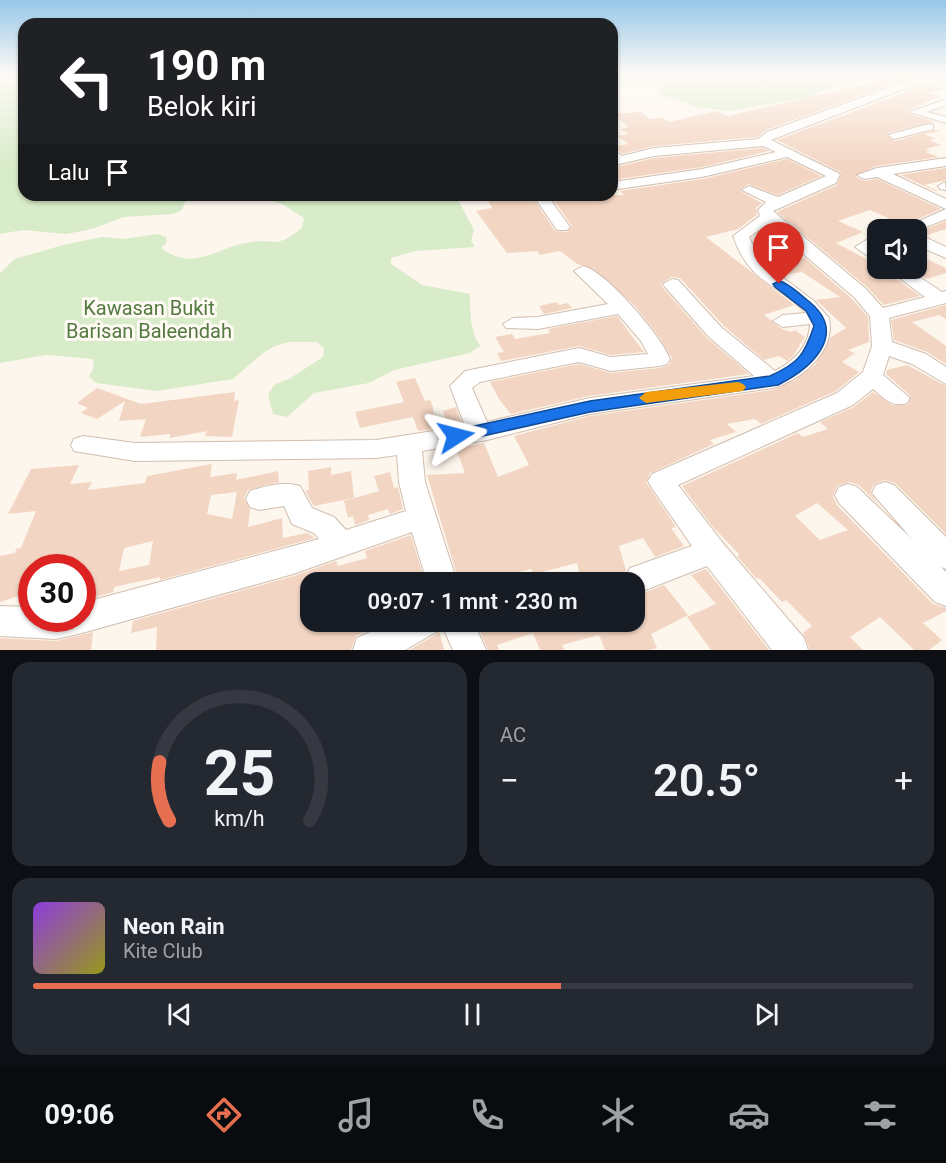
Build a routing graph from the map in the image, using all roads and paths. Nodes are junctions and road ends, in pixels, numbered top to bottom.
1 (850, 105) edge
2 (936, 105) edge
3 (915, 112) junction
4 (946, 120) edge
5 (929, 127) junction
6 (946, 132) edge
7 (894, 135) dead end
8 (765, 142) junction
9 (788, 153) junction
10 (618, 159) edge
11 (946, 162) edge
12 (927, 164) junction
13 (946, 181) edge
14 (618, 185) dead end
15 (750, 190) dead end
16 (544, 201) edge
17 (946, 205) edge
18 (773, 209) junction
19 (946, 214) edge
20 (927, 222) edge
21 (562, 227) dead end
22 (927, 244) edge
23 (946, 253) edge
24 (583, 271) dead end
25 (912, 279) edge
26 (672, 284) dead end
27 (943, 298) edge
28 (619, 308) junction
29 (879, 315) junction
30 (819, 318) junction
31 (783, 321) dead end
32 (513, 324) dead end
33 (882, 346) junction
34 (871, 377) junction
35 (946, 377) edge
36 (773, 381) junction
37 (899, 398) dead end
38 (479, 432) junction
39 (409, 444) junction
40 (82, 445) dead end
41 (885, 493) dead end
42 (848, 495) dead end
43 (260, 500) dead end
44 (421, 517) junction
45 (340, 543) junction
46 (712, 551) junction
47 (946, 556) edge
48 (439, 572) edge
49 (645, 576) edge
50 (946, 592) edge
51 (96, 614) edge
52 (0, 621) edge
53 (18, 622) edge
54 (401, 632) edge
55 (461, 632) edge
56 (786, 648) edge
57 (369, 650) edge
58 (470, 650) edge

1 - 8 street
2 - 3 street
3 - 4 street
3 - 5 street
5 - 6 street
5 - 7 street
8 - 9 street
8 - 10 street
9 - 14 street
9 - 18 street
11 - 12 street
12 - 13 street
12 - 17 street
15 - 18 street
16 - 21 street
18 - 29 street
18 - 30 street
19 - 20 street
22 - 23 street
24 - 28 street
25 - 27 street
26 - 36 street
27 - 29 street
28 - 32 street
28 - 38 street
29 - 33 street
30 - 31 street
30 - 36 street
33 - 34 street
33 - 35 street
34 - 37 street
34 - 46 street
36 - 38 street
38 - 39 street
39 - 40 street
39 - 44 street
41 - 47 street
42 - 50 street
43 - 45 street
44 - 45 street
44 - 48 street
45 - 51 street
46 - 49 street
46 - 56 street
52 - 53 street
54 - 57 street
55 - 58 street

